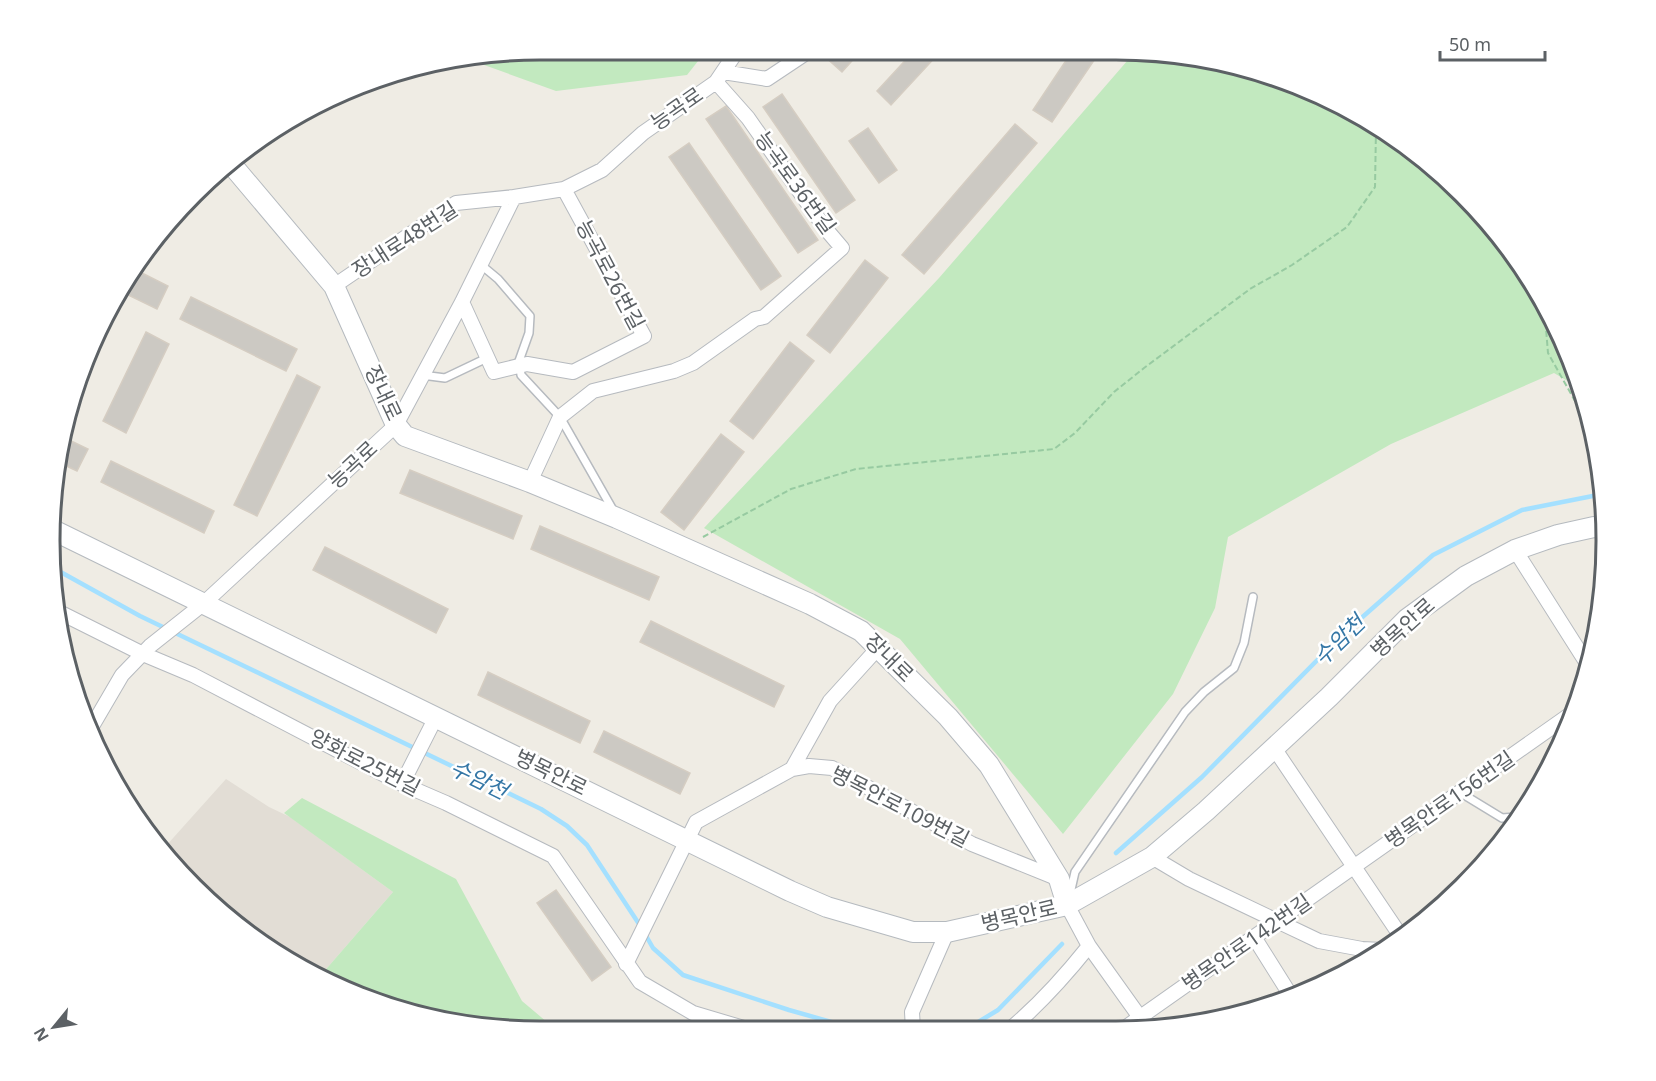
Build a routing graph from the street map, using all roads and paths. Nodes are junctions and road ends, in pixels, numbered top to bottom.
1 (731, 60) edge
2 (795, 60) edge
3 (719, 77) junction
4 (1376, 137) edge
5 (236, 169) edge
6 (564, 189) junction
7 (514, 197) junction
8 (480, 264) junction
9 (334, 286) junction
10 (462, 302) junction
11 (1546, 328) edge
12 (488, 358) junction
13 (519, 367) junction
14 (573, 372) junction
15 (422, 375) junction
16 (593, 391) junction
17 (1575, 401) edge
18 (560, 417) junction
19 (396, 425) junction
20 (530, 482) junction
21 (617, 518) junction
22 (1596, 527) edge
23 (60, 534) edge
24 (686, 548) junction
25 (1515, 550) junction
26 (1253, 597) dead end
27 (203, 604) junction
28 (66, 615) edge
29 (878, 648) junction
30 (147, 650) junction
31 (1582, 656) edge
32 (96, 720) edge
33 (1560, 722) edge
34 (431, 726) junction
35 (1274, 748) junction
36 (792, 769) junction
37 (402, 784) junction
38 (1461, 793) junction
39 (1508, 817) edge
40 (687, 839) junction
41 (1152, 856) junction
42 (1355, 868) junction
43 (1059, 879) junction
44 (1067, 905) junction
45 (1278, 922) junction
46 (1397, 930) edge
47 (947, 932) junction
48 (1254, 937) junction
49 (1089, 945) junction
50 (1367, 950) edge
51 (626, 964) junction
52 (1287, 988) edge
53 (1139, 1018) junction
54 (1136, 1020) edge
55 (720, 1021) edge
56 (912, 1021) edge
57 (1020, 1021) edge

1 - 3 street, 능곡로
2 - 3 street
3 - 6 street, 능곡로
3 - 16 street, 능곡로36번길
4 - 24 path
5 - 9 street, 장내로
6 - 7 street, 능곡로
6 - 14 street, 능곡로26번길
7 - 8 street, 능곡로
7 - 9 street, 장내로48번길
8 - 10 street, 능곡로
8 - 13 lane
9 - 19 street, 장내로
10 - 12 street
10 - 15 street, 능곡로
11 - 17 path
12 - 13 street
12 - 15 lane
13 - 14 street
13 - 18 lane
14 - 16 street
15 - 19 street, 능곡로
16 - 18 street, 능곡로36번길
18 - 20 street, 능곡로36번길
18 - 21 lane
19 - 20 street, 장내로
19 - 27 street, 능곡로
20 - 21 street, 장내로
21 - 24 street, 장내로
22 - 25 street, 병목안로
23 - 27 street, 병목안로
24 - 29 street, 장내로
25 - 31 street
25 - 35 street, 병목안로
26 - 44 lane, 병목안로
27 - 30 street, 능곡로
27 - 34 street, 병목안로
28 - 30 street, 양화로25번길
29 - 36 street
29 - 43 street, 장내로
30 - 32 street, 능곡로
30 - 37 street, 양화로25번길
33 - 38 street, 병목안로156번길
34 - 37 street
34 - 40 street, 병목안로
35 - 41 street, 병목안로
35 - 42 street
36 - 40 street, 병목안로109번길
36 - 43 street, 병목안로109번길
37 - 51 street, 양화로25번길
38 - 39 lane
38 - 42 street, 병목안로156번길
40 - 47 street, 병목안로
40 - 51 street, 병목안로109번길
41 - 44 street, 병목안로
41 - 45 street
42 - 45 street, 병목안로142번길
42 - 46 street
43 - 44 street, 장내로
44 - 47 street, 병목안로
44 - 49 street
45 - 48 street, 병목안로142번길
45 - 50 street
47 - 56 street
48 - 52 street
48 - 53 street, 병목안로142번길
49 - 53 street
49 - 57 street
51 - 55 street, 양화로25번길
53 - 54 street, 병목안로142번길

